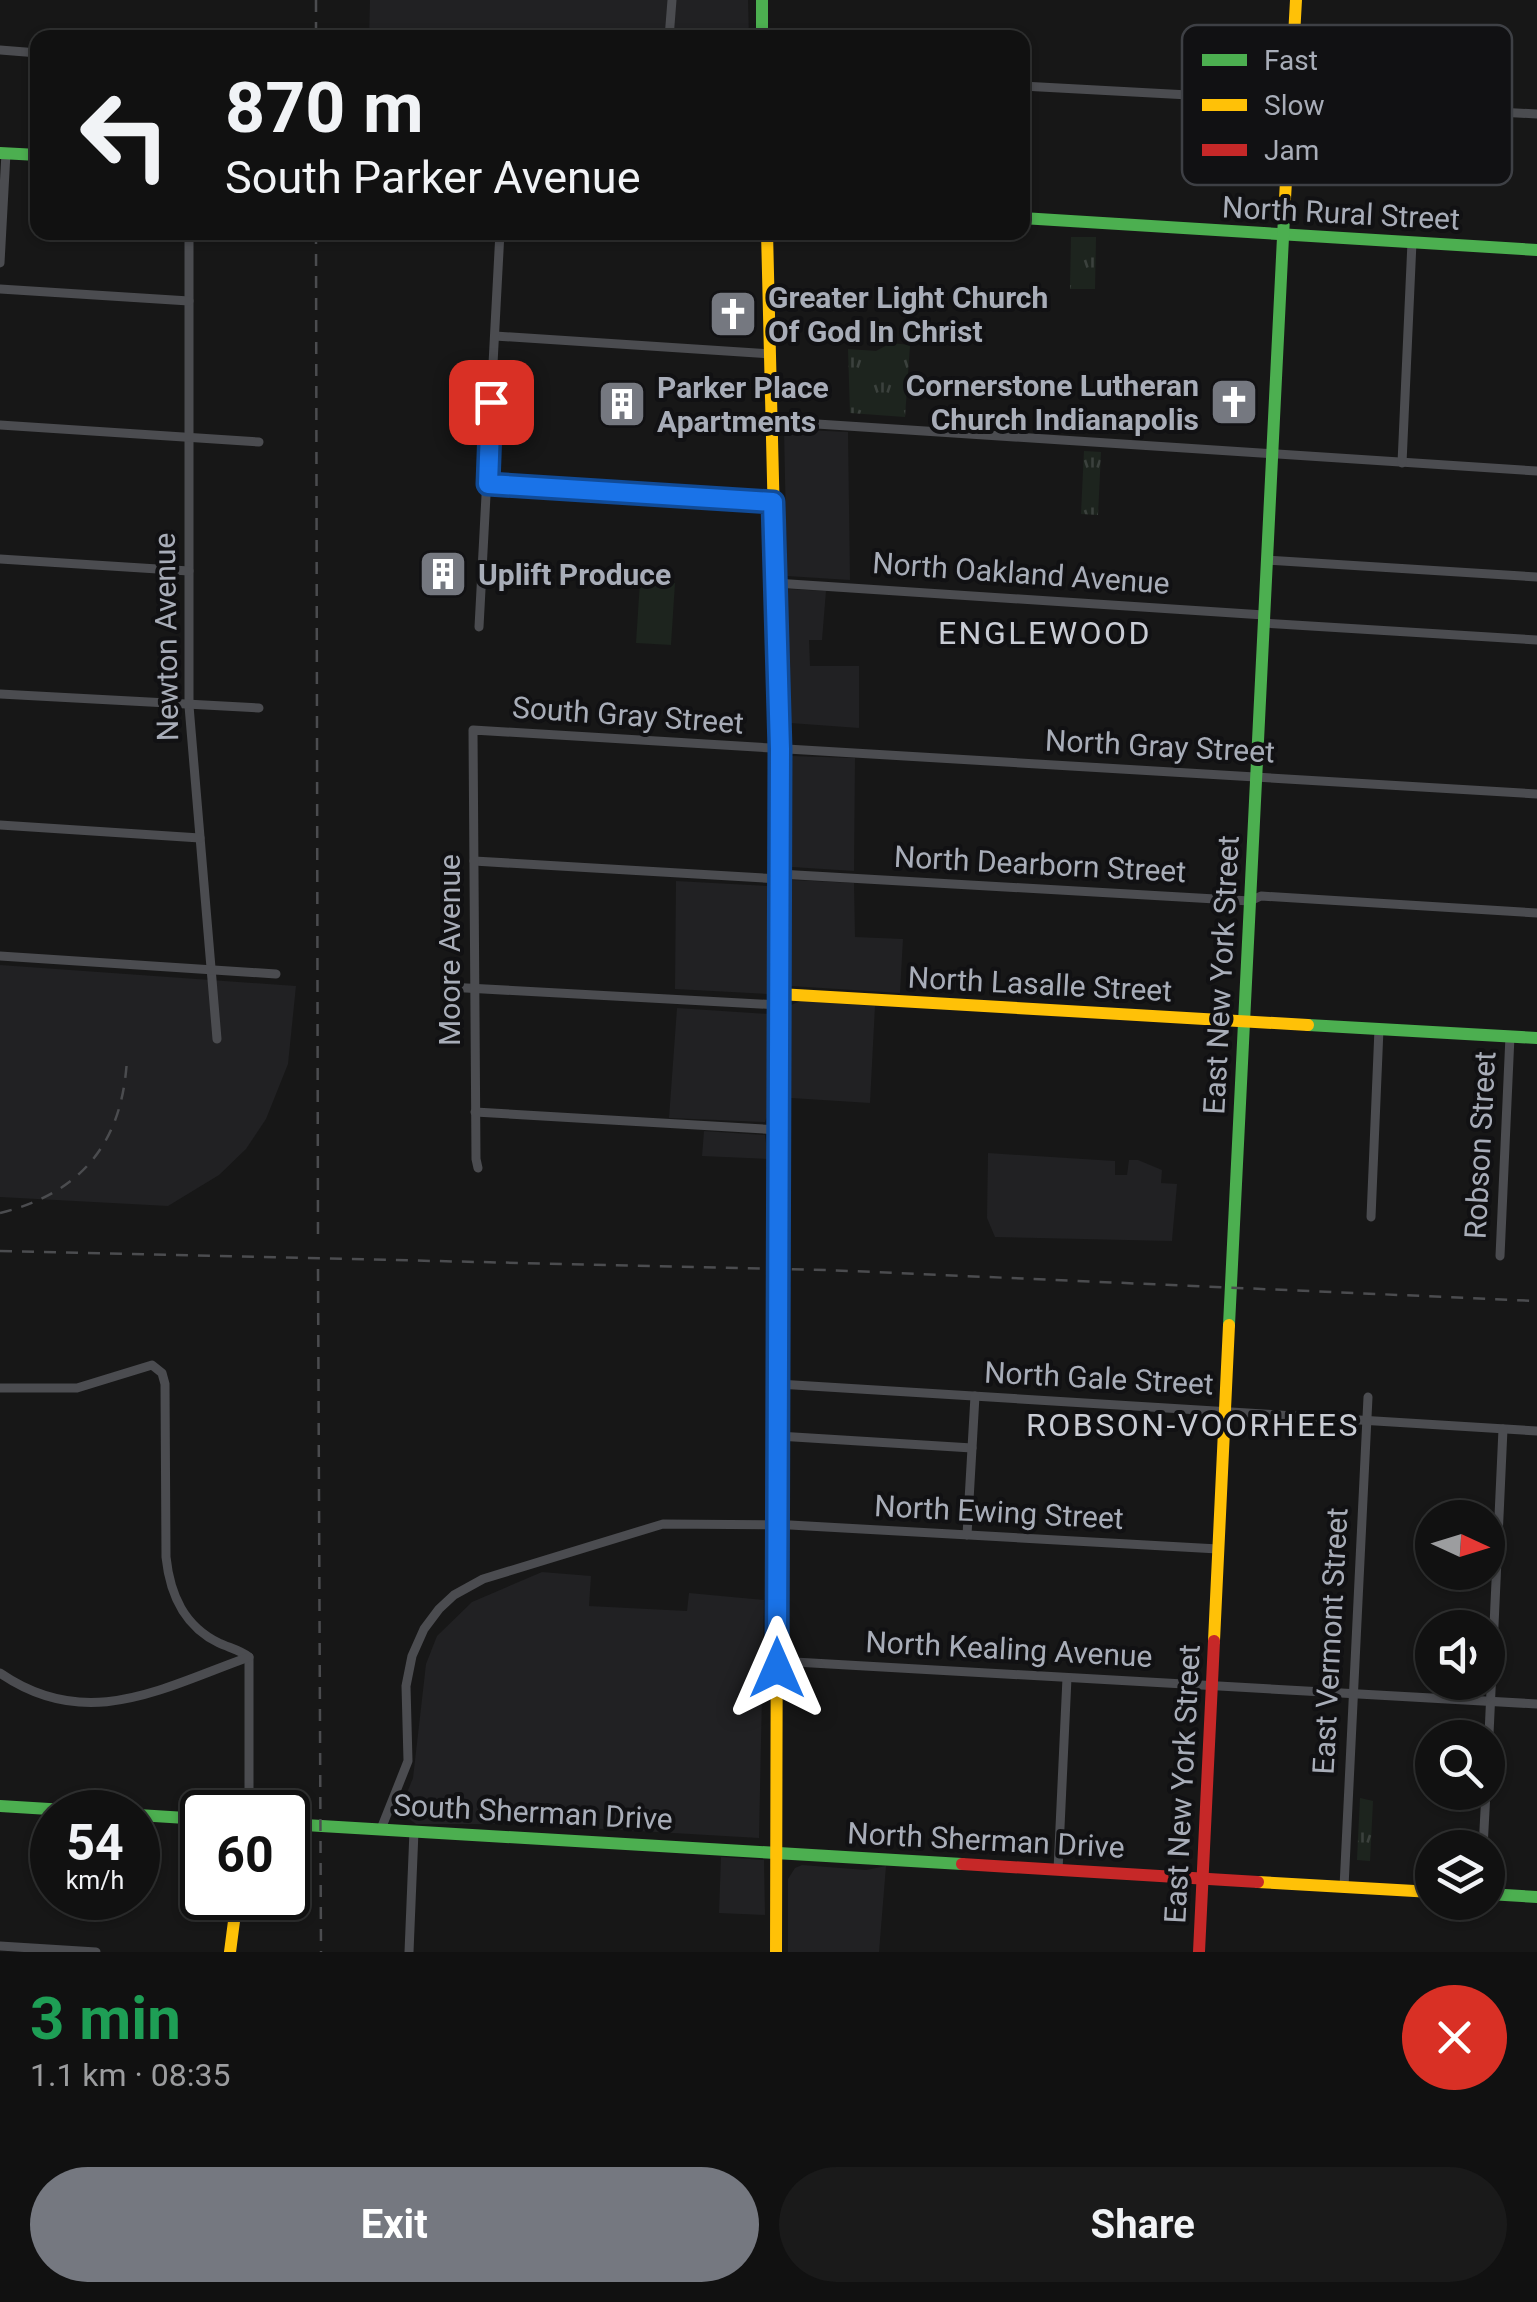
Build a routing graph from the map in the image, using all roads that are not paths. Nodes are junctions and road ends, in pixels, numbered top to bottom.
1 (672, 0) edge
2 (762, 0) edge
3 (1296, 0) edge
4 (1294, 25) edge
5 (670, 30) edge
6 (762, 30) edge
7 (0, 50) edge
8 (30, 52) edge
9 (1030, 86) edge
10 (1182, 94) edge
11 (1512, 113) edge
12 (1537, 114) edge
13 (3, 153) edge
14 (30, 155) edge
15 (1286, 185) edge
16 (1030, 219) edge
17 (1283, 235) junction
18 (189, 240) edge
19 (500, 240) edge
20 (767, 240) edge
21 (1412, 242) junction
22 (1537, 250) edge
23 (0, 263) edge
24 (0, 289) edge
25 (188, 300) junction
26 (495, 336) junction
27 (770, 354) junction
28 (771, 420) junction
29 (0, 424) edge
30 (189, 436) junction
31 (259, 442) dead end
32 (1271, 454) junction
33 (1402, 463) junction
34 (1537, 471) edge
35 (488, 484) junction
36 (773, 502) junction
37 (0, 559) edge
38 (1266, 560) junction
39 (189, 571) junction
40 (1537, 576) edge
41 (775, 582) junction
42 (1264, 619) junction
43 (479, 627) dead end
44 (1537, 640) edge
45 (0, 694) edge
46 (189, 706) junction
47 (258, 708) dead end
48 (474, 730) joint
49 (780, 749) junction
50 (1256, 777) junction
51 (1537, 794) edge
52 (0, 825) edge
53 (200, 838) junction
54 (474, 860) junction
55 (779, 876) junction
56 (1250, 901) junction
57 (1537, 913) edge
58 (0, 956) edge
59 (211, 970) junction
60 (276, 974) dead end
61 (448, 987) dead end
62 (474, 988) junction
63 (779, 1000) junction
64 (1244, 1021) junction
65 (1379, 1029) junction
66 (1510, 1036) junction
67 (1537, 1038) edge
68 (217, 1039) dead end
69 (475, 1112) junction
70 (778, 1130) junction
71 (478, 1168) dead end
72 (1371, 1216) dead end
73 (1500, 1256) dead end
74 (778, 1384) junction
75 (0, 1388) edge
76 (975, 1396) junction
77 (1368, 1397) dead end
78 (1224, 1410) junction
79 (1366, 1420) junction
80 (1502, 1429) junction
81 (1537, 1431) edge
82 (778, 1436) junction
83 (972, 1448) junction
84 (778, 1524) junction
85 (967, 1535) junction
86 (1218, 1549) junction
87 (249, 1656) junction
88 (777, 1661) junction
89 (0, 1672) edge
90 (1067, 1678) junction
91 (1212, 1686) junction
92 (1352, 1695) junction
93 (1490, 1702) junction
94 (1537, 1704) edge
95 (1489, 1720) edge
96 (249, 1790) edge
97 (0, 1806) edge
98 (30, 1808) edge
99 (310, 1825) edge
100 (381, 1829) junction
101 (414, 1831) junction
102 (776, 1852) junction
103 (1058, 1870) junction
104 (1203, 1878) junction
105 (1344, 1886) junction
106 (1415, 1891) edge
107 (1505, 1895) edge
108 (1537, 1897) edge
109 (234, 1920) edge
110 (0, 1946) edge
111 (96, 1952) edge
112 (230, 1952) edge
113 (409, 1952) edge
114 (776, 1952) edge
115 (1199, 1952) edge

1 - 5 street
2 - 6 main road
3 - 4 main road, East New York Street
7 - 8 street
9 - 10 street
11 - 12 street
13 - 14 main road
13 - 23 street
15 - 17 main road, East New York Street
16 - 17 main road, North Rural Street
17 - 21 main road, North Rural Street
17 - 32 main road, East New York Street
18 - 25 street, Newton Avenue
19 - 26 street
20 - 27 main road
21 - 22 main road, North Rural Street
21 - 33 street
24 - 25 street
25 - 30 street, Newton Avenue
26 - 27 street
26 - 35 street
27 - 28 main road
28 - 32 street
28 - 36 main road
29 - 30 street
30 - 31 street
30 - 39 street, Newton Avenue
32 - 33 street
32 - 38 main road, East New York Street
33 - 34 street
35 - 36 street
35 - 43 street
36 - 41 main road
37 - 39 street
38 - 40 street
38 - 42 main road, East New York Street
39 - 46 street, Newton Avenue
41 - 42 street, North Oakland Avenue
41 - 49 main road
42 - 44 street, North Oakland Avenue
42 - 50 main road, East New York Street
45 - 46 street
46 - 47 street
46 - 53 street, Newton Avenue
48 - 49 street, South Gray Street
48 - 54 street, Moore Avenue
49 - 50 street, North Gray Street
49 - 55 main road
50 - 51 street, North Gray Street
50 - 56 main road, East New York Street
52 - 53 street
53 - 59 street, Newton Avenue
54 - 55 street, North Dearborn Street
54 - 62 street, Moore Avenue
55 - 56 street, North Dearborn Street
55 - 63 main road
56 - 57 street, North Dearborn Street
56 - 64 main road, East New York Street
58 - 59 street
59 - 60 street
59 - 68 street, Newton Avenue
61 - 62 street
62 - 63 street
62 - 69 street, Moore Avenue
63 - 64 main road, North Lasalle Street
63 - 70 main road
64 - 65 main road, North Lasalle Street
64 - 78 main road, East New York Street
65 - 66 main road, North Lasalle Street
65 - 72 street
66 - 67 main road, North Lasalle Street
66 - 73 street, Robson Street
69 - 70 street
69 - 71 street, Moore Avenue
70 - 74 main road
74 - 76 street, North Gale Street
74 - 82 main road
75 - 87 street
76 - 78 street, North Gale Street
76 - 83 street
77 - 79 street, East Vermont Street
78 - 79 street, North Gale Street
78 - 86 main road, East New York Street
79 - 80 street, North Gale Street
79 - 92 street, East Vermont Street
80 - 81 street, North Gale Street
80 - 93 street
82 - 83 street
82 - 84 main road
83 - 85 street
84 - 85 street, North Ewing Street
84 - 88 main road
84 - 100 street, North Ewing Street
85 - 86 street, North Ewing Street
86 - 91 main road, East New York Street
87 - 89 street
87 - 96 street
88 - 90 street, North Kealing Avenue
88 - 102 main road
90 - 91 street, North Kealing Avenue
90 - 103 street
91 - 92 street, North Kealing Avenue
91 - 104 main road, East New York Street
92 - 93 street, North Kealing Avenue
92 - 105 street, East Vermont Street
93 - 94 street, North Kealing Avenue
93 - 95 street
97 - 98 main road
99 - 100 main road, South Sherman Drive
100 - 101 main road, South Sherman Drive
101 - 102 main road, South Sherman Drive
101 - 113 street
102 - 103 main road, North Sherman Drive
102 - 114 main road
103 - 104 main road, North Sherman Drive
104 - 105 main road, North Sherman Drive
104 - 115 main road, East New York Street
105 - 106 main road, North Sherman Drive
107 - 108 main road
109 - 112 main road
110 - 111 street

